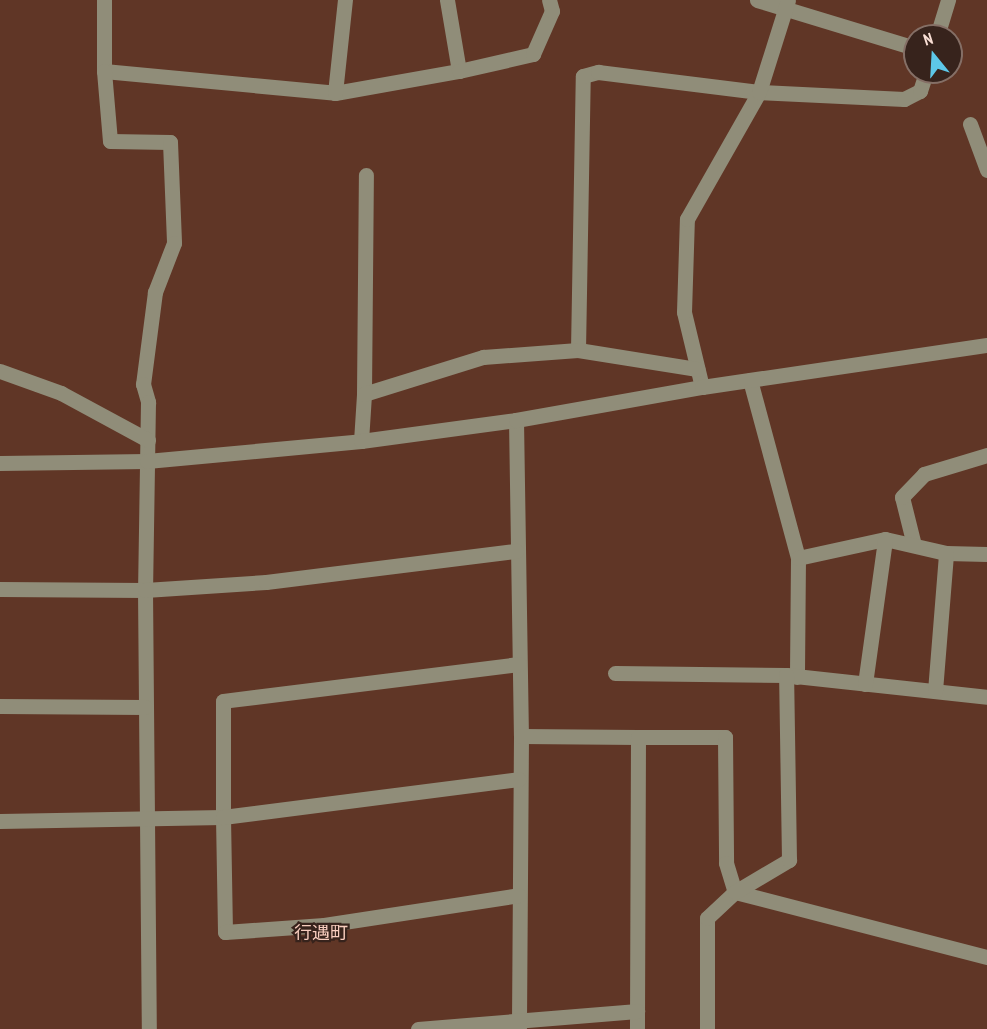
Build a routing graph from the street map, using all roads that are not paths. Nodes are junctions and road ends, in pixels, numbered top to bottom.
1 (104, 0) edge
2 (345, 0) edge
3 (447, 0) edge
4 (549, 0) edge
5 (757, 0) edge
6 (948, 0) edge
7 (787, 4) edge
8 (941, 24) edge
9 (903, 44) edge
10 (104, 71) junction
11 (459, 71) junction
12 (922, 84) edge
13 (759, 92) junction
14 (334, 93) junction
15 (970, 124) dead end
16 (987, 170) edge
17 (366, 175) dead end
18 (987, 345) edge
19 (578, 350) junction
20 (698, 369) junction
21 (0, 371) edge
22 (750, 380) junction
23 (702, 387) junction
24 (364, 394) junction
25 (516, 420) junction
26 (148, 440) junction
27 (361, 441) junction
28 (987, 455) edge
29 (147, 461) junction
30 (0, 463) edge
31 (885, 539) junction
32 (914, 546) junction
33 (516, 551) junction
34 (946, 553) junction
35 (987, 554) edge
36 (798, 558) junction
37 (0, 589) edge
38 (145, 590) junction
39 (519, 664) junction
40 (615, 673) dead end
41 (792, 676) junction
42 (865, 684) junction
43 (935, 691) junction
44 (987, 697) edge
45 (0, 706) edge
46 (145, 706) junction
47 (521, 736) junction
48 (638, 737) junction
49 (519, 779) junction
50 (223, 817) junction
51 (146, 819) junction
52 (0, 820) edge
53 (735, 892) junction
54 (519, 895) junction
55 (987, 957) edge
56 (637, 1011) junction
57 (519, 1024) edge
58 (149, 1029) edge
59 (418, 1029) edge
60 (637, 1029) edge
61 (707, 1029) edge

1 - 10 street
2 - 14 street
3 - 11 street
4 - 11 street
5 - 7 street
6 - 8 street
7 - 9 street
7 - 13 street
10 - 14 street
10 - 26 street
11 - 14 street
12 - 13 street
13 - 19 street
13 - 20 street
15 - 16 street
17 - 24 street
18 - 22 street
19 - 20 street
19 - 24 street
20 - 23 street
21 - 26 street
22 - 23 street
22 - 36 street
23 - 25 street
24 - 27 street
25 - 27 street
25 - 33 street
26 - 29 street
27 - 29 street
28 - 32 street
29 - 30 street
29 - 38 street
31 - 32 street
31 - 36 street
31 - 42 street
32 - 34 street
33 - 38 street
33 - 39 street
34 - 35 street
34 - 43 street
36 - 41 street
37 - 38 street
38 - 46 street
39 - 47 street
39 - 50 street
40 - 41 street
41 - 42 street
41 - 53 street
42 - 43 street
43 - 44 street
45 - 46 street
46 - 51 street
47 - 48 street
47 - 49 street
48 - 53 street
48 - 56 street
49 - 50 street
49 - 54 street
50 - 51 street
50 - 54 street
51 - 52 street
51 - 58 street
53 - 55 street
53 - 61 street
54 - 57 street
56 - 57 street
56 - 60 street
57 - 59 street

